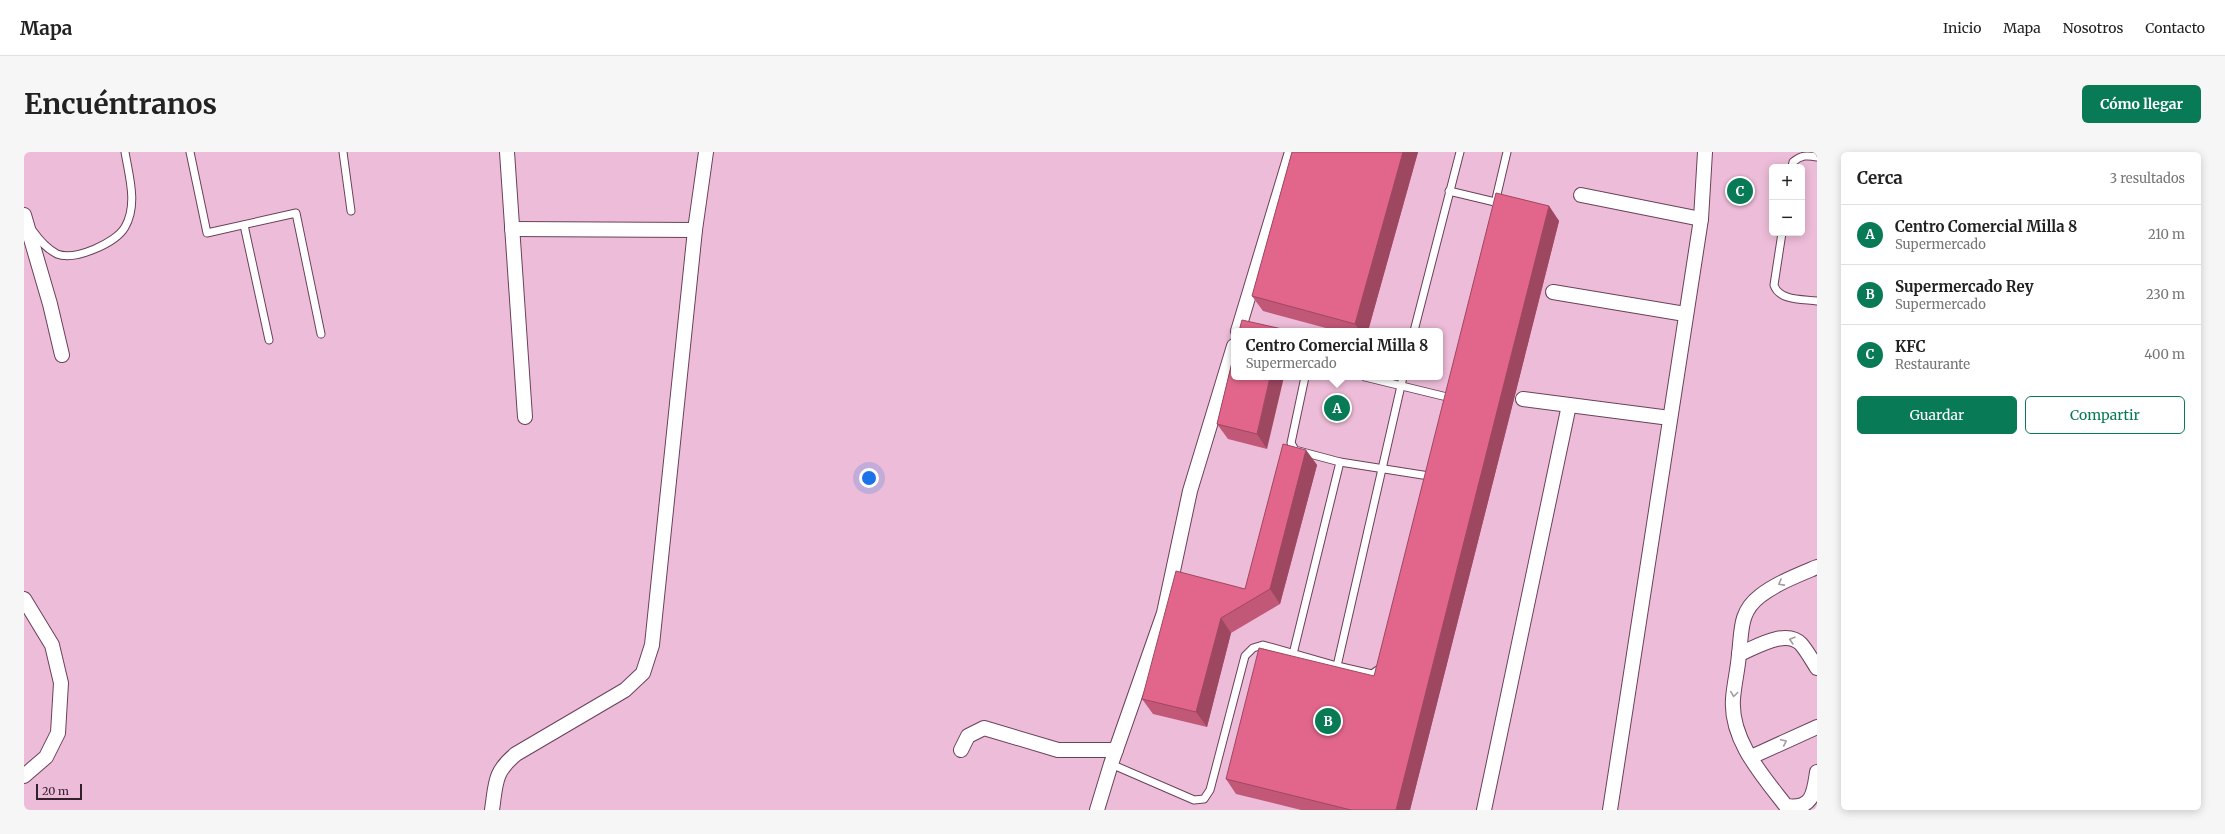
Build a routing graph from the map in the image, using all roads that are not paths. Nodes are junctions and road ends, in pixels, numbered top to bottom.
1 (125, 152) edge
2 (190, 152) edge
3 (342, 152) edge
4 (507, 152) edge
5 (706, 152) edge
6 (1292, 152) edge
7 (1460, 152) edge
8 (1507, 152) edge
9 (1706, 152) edge
10 (1817, 157) edge
11 (1793, 164) edge
12 (1449, 191) junction
13 (1581, 195) dead end
14 (351, 211) dead end
15 (26, 219) edge
16 (1701, 219) junction
17 (244, 225) junction
18 (512, 229) junction
19 (694, 230) junction
20 (1782, 236) edge
21 (1553, 292) dead end
22 (1817, 301) edge
23 (1686, 314) junction
24 (1239, 328) edge
25 (1415, 328) edge
26 (321, 334) dead end
27 (269, 340) dead end
28 (62, 355) dead end
29 (1231, 356) edge
30 (1304, 380) edge
31 (1377, 380) edge
32 (1402, 380) edge
33 (1401, 386) junction
34 (1451, 398) edge
35 (1524, 399) dead end
36 (1569, 405) junction
37 (525, 418) dead end
38 (1670, 418) junction
39 (1340, 462) junction
40 (1381, 468) junction
41 (1427, 483) edge
42 (1817, 567) edge
43 (24, 600) edge
44 (1294, 654) junction
45 (1739, 654) junction
46 (1386, 660) edge
47 (1336, 666) junction
48 (1817, 668) edge
49 (1817, 727) edge
50 (961, 750) dead end
51 (1116, 750) junction
52 (1751, 757) junction
53 (1111, 764) junction
54 (1817, 772) edge
55 (24, 776) edge
56 (492, 810) edge
57 (1097, 810) edge
58 (1484, 810) edge
59 (1610, 810) edge

1 - 15 lane
2 - 17 lane
3 - 14 lane
4 - 18 street
5 - 19 street
6 - 24 street
7 - 12 lane
8 - 12 lane
9 - 16 street
10 - 11 lane
12 - 25 lane
13 - 16 street
15 - 28 street
16 - 23 street
17 - 26 lane
17 - 27 lane
18 - 19 street
18 - 37 street
19 - 56 street
20 - 22 lane
21 - 23 street
23 - 38 street
29 - 51 street
30 - 39 lane
31 - 33 lane
32 - 33 lane
33 - 34 lane
33 - 40 lane
35 - 36 street
36 - 38 street
36 - 58 street
38 - 59 street
39 - 40 lane
39 - 44 lane
40 - 41 lane
40 - 47 lane
42 -> 45 street
43 - 55 street
44 - 47 lane
44 - 53 lane
48 -> 45 street
45 -> 52 street
46 - 47 lane
52 -> 49 street
50 - 51 street
51 - 53 street
52 - 54 street
53 - 57 street

